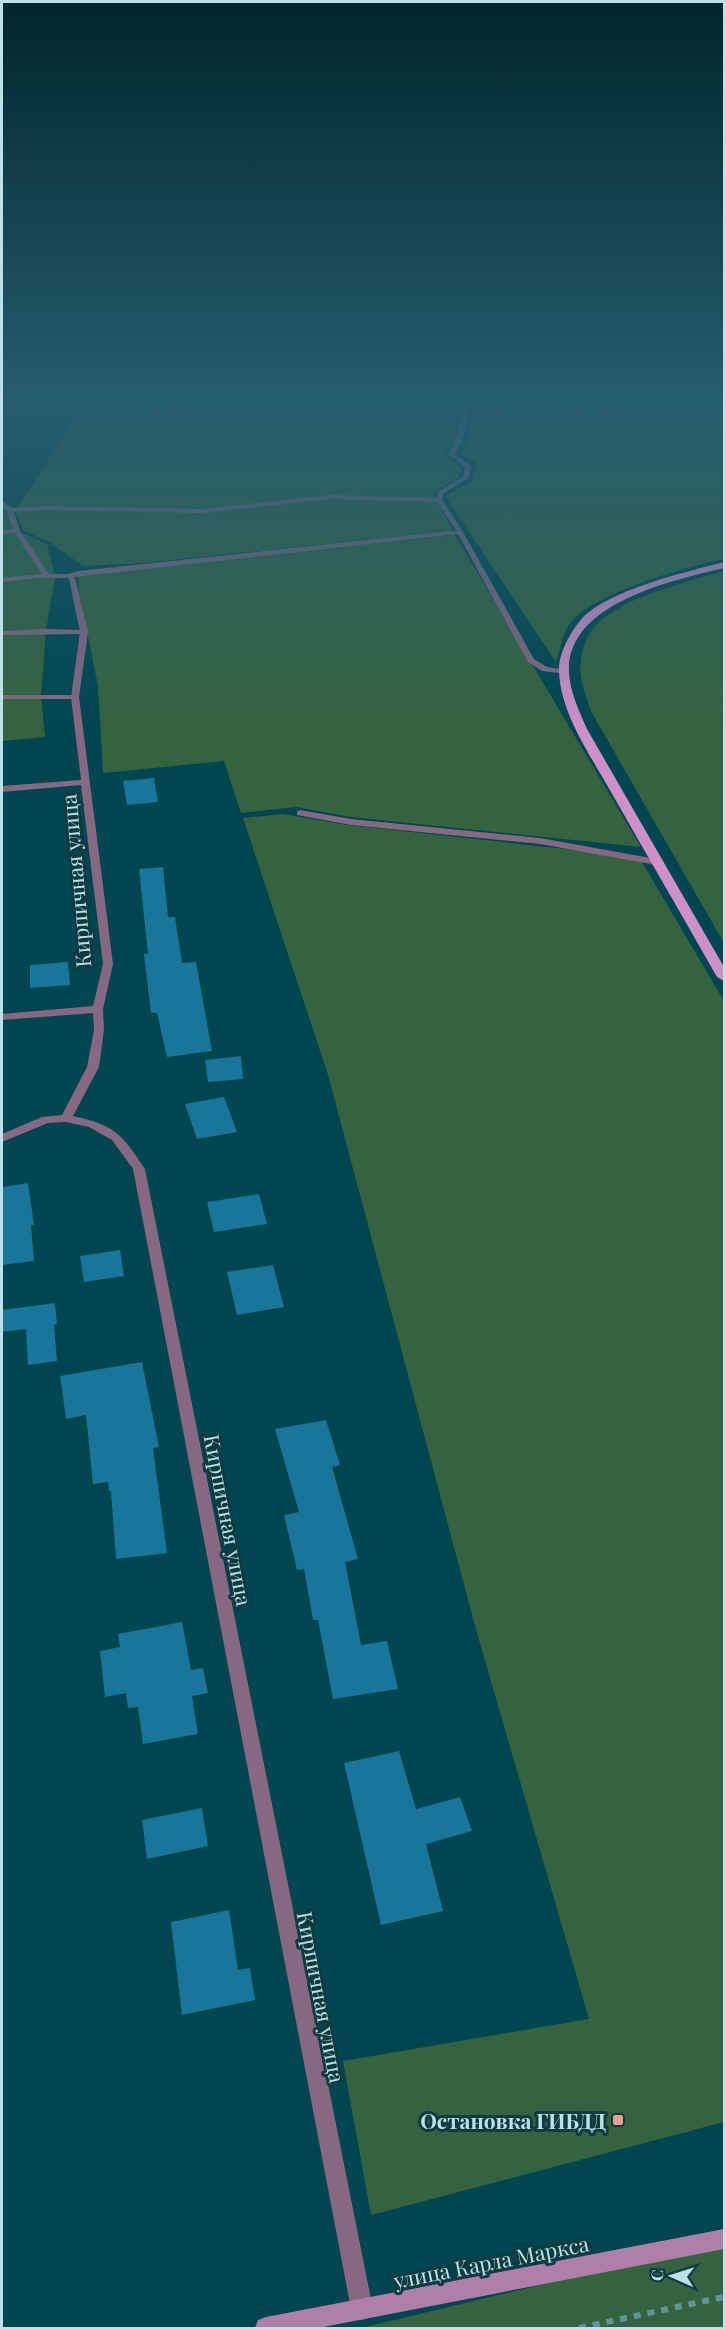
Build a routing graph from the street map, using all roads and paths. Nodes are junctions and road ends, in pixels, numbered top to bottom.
1 (6, 507) edge
2 (247, 507) edge
3 (443, 507) edge
4 (10, 510) junction
5 (17, 531) junction
6 (2, 532) edge
7 (460, 532) junction
8 (724, 565) edge
9 (47, 576) junction
10 (71, 576) junction
11 (2, 580) edge
12 (84, 632) junction
13 (2, 633) edge
14 (564, 672) junction
15 (2, 697) edge
16 (75, 697) junction
17 (87, 782) junction
18 (2, 789) edge
19 (300, 813) dead end
20 (656, 862) junction
21 (724, 977) edge
22 (98, 1009) junction
23 (2, 1017) edge
24 (66, 1118) junction
25 (2, 1138) edge
26 (724, 2239) edge
27 (724, 2297) edge
28 (362, 2309) junction
29 (266, 2328) edge
30 (579, 2328) edge

1 - 4 street
2 - 4 street
3 - 7 street
4 - 5 street
5 - 6 street
5 - 9 street
7 - 10 street
7 - 14 street
8 - 14 main road
9 - 10 street
9 - 11 street
10 - 12 street
12 - 13 street
12 - 16 street, Кирпичная улица
14 - 20 main road
15 - 16 street
16 - 17 street, Кирпичная улица
17 - 18 street
17 - 22 street, Кирпичная улица
19 - 20 street
20 - 21 main road
22 - 23 street
22 - 24 street, Кирпичная улица
24 - 25 street
24 - 28 street, Кирпичная улица
26 - 28 main road, улица Карла Маркса
27 - 30 path
28 - 29 main road, улица Карла Маркса

